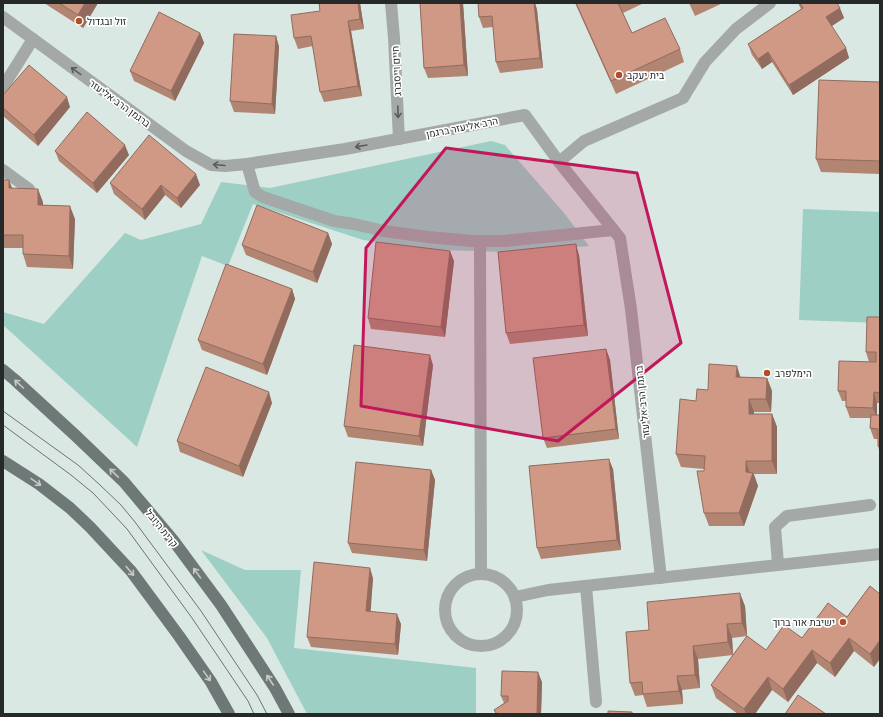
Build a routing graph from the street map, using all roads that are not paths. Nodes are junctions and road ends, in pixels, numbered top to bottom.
1 (391, 3) edge
2 (770, 3) edge
3 (3, 17) edge
4 (33, 39) junction
5 (3, 88) edge
6 (525, 114) joint
7 (399, 139) junction
8 (559, 162) junction
9 (247, 164) junction
10 (3, 170) edge
11 (30, 189) edge
12 (613, 230) junction
13 (480, 241) junction
14 (3, 370) edge
15 (3, 461) edge
16 (870, 505) dead end
17 (880, 554) edge
18 (778, 564) junction
19 (481, 573) junction
20 (661, 578) junction
21 (586, 586) junction
22 (514, 597) junction
23 (596, 702) dead end
24 (229, 714) edge
25 (289, 714) edge

1 -> 7 street, חיים וייסברג
2 - 8 street
3 - 4 street, ברגמן הרב אליעזר
4 - 5 street
9 -> 4 street, ברגמן הרב אליעזר
6 - 7 street, הרב אליעזר ברגמן
6 - 8 street, ברגמן הרב אליעזר
7 -> 9 street, ברגמן הרב אליעזר
8 - 12 street, ברגמן הרב אליעזר
9 - 13 street
10 - 11 street
12 - 13 street
12 - 20 street, ברגמן הרב אליעזר
13 - 19 street
25 -> 14 main road, קרית היובל
15 -> 24 main road
16 - 18 street
17 - 18 street
18 - 20 street
19 - 22 street
19 - 22 street
20 - 21 street
21 - 22 street
21 - 23 street

